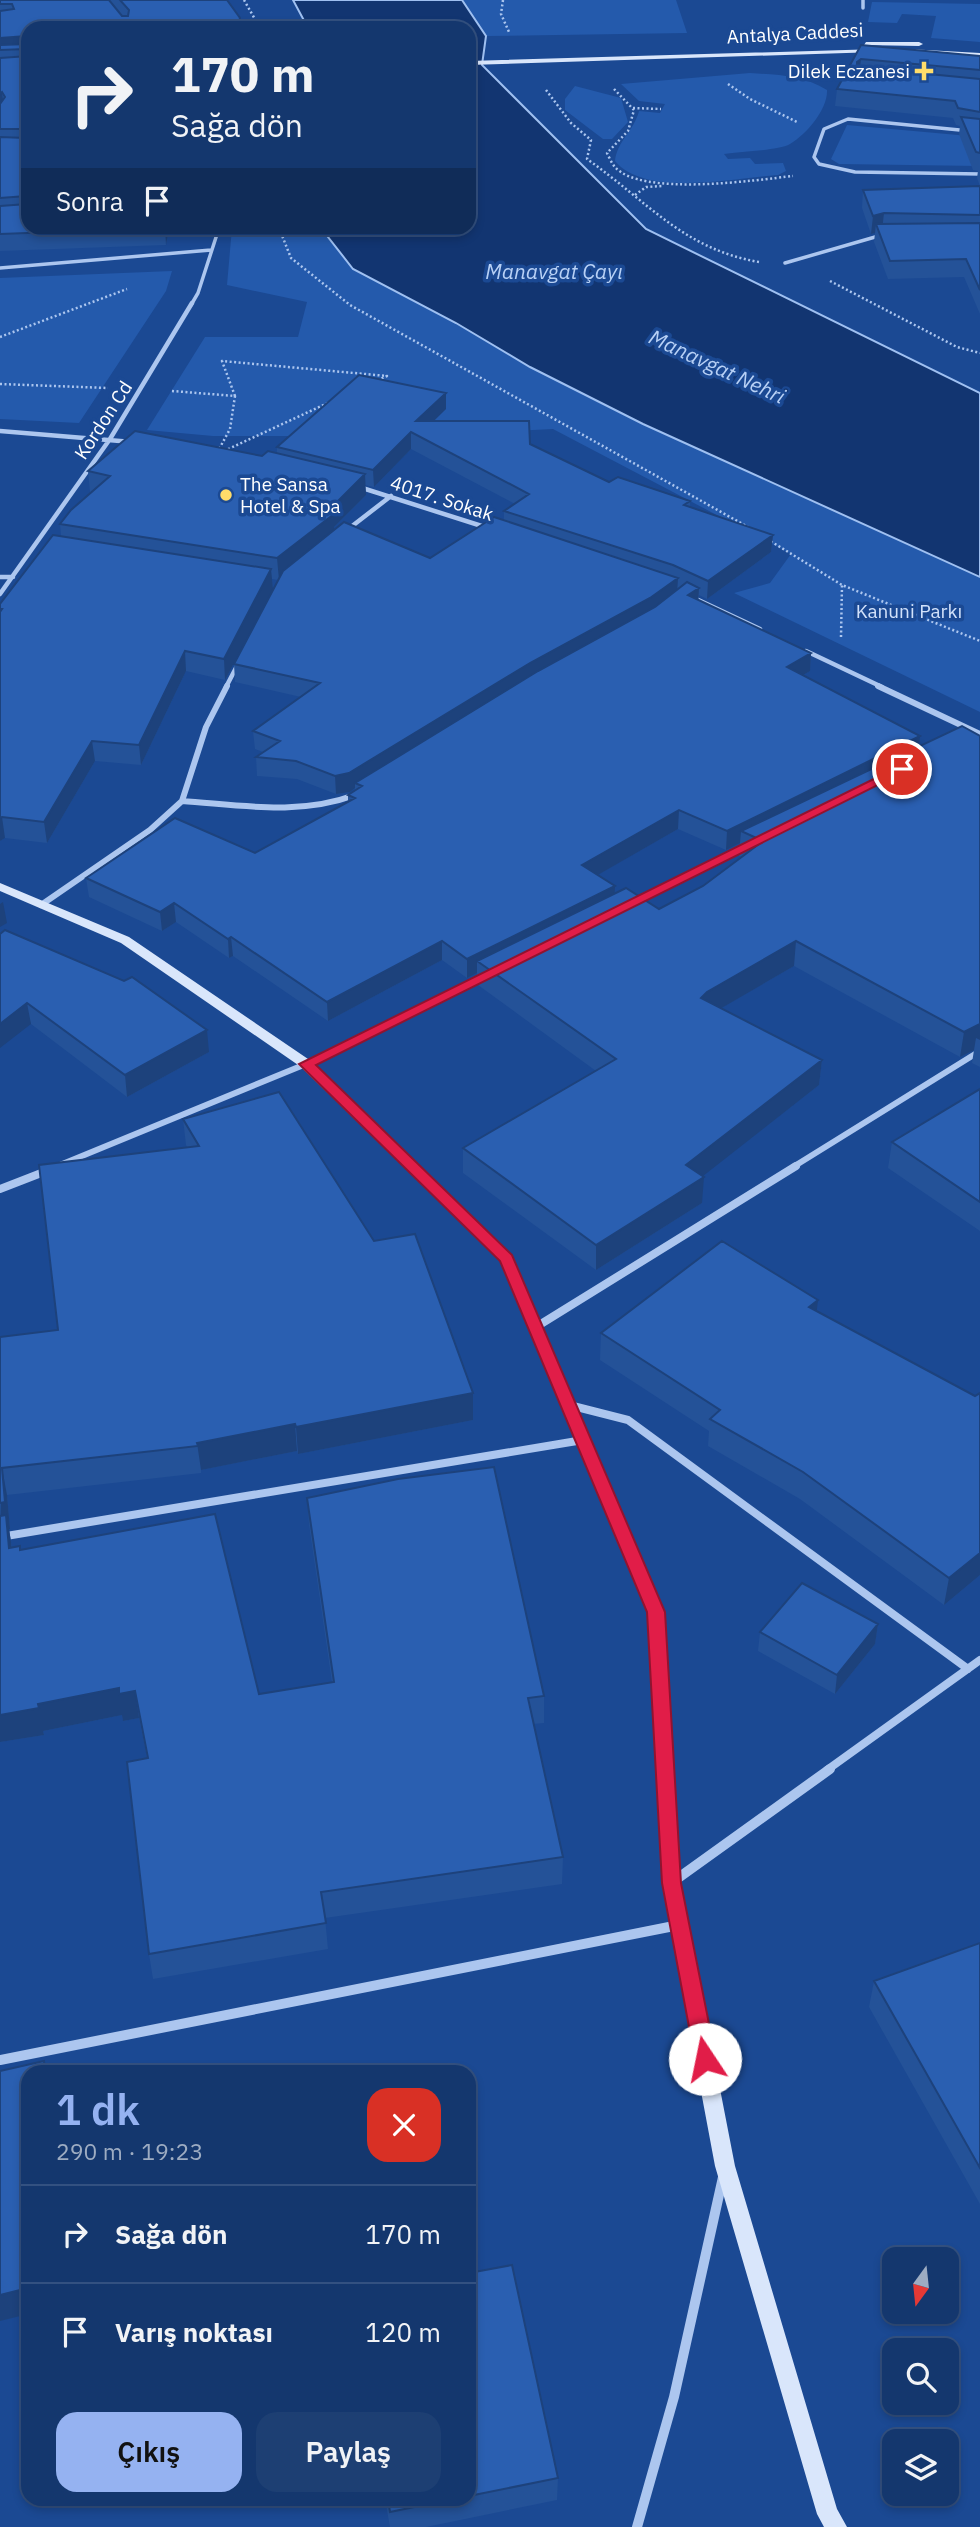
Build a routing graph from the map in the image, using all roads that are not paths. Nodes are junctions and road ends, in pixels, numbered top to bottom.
1 (863, 0) edge
2 (863, 8) dead end
3 (980, 49) edge
4 (980, 55) edge
5 (613, 59) junction
6 (476, 63) edge
7 (980, 132) edge
8 (980, 174) edge
9 (216, 235) edge
10 (894, 235) edge
11 (211, 250) junction
12 (785, 262) road end
13 (0, 268) edge
14 (0, 431) edge
15 (110, 439) junction
16 (137, 442) edge
17 (352, 485) edge
18 (391, 496) junction
19 (493, 529) edge
20 (340, 536) edge
21 (34, 546) junction
22 (48, 548) edge
23 (0, 577) edge
24 (13, 577) junction
25 (0, 594) edge
26 (686, 594) edge
27 (769, 634) edge
28 (793, 645) edge
29 (243, 656) edge
30 (978, 733) edge
31 (964, 738) edge
32 (364, 790) edge
33 (182, 801) junction
34 (753, 842) edge
35 (0, 887) edge
36 (629, 904) edge
37 (41, 905) junction
38 (492, 972) edge
39 (980, 1051) edge
40 (306, 1064) junction
41 (0, 1189) edge
42 (536, 1327) junction
43 (568, 1405) junction
44 (583, 1440) junction
45 (0, 1537) edge
46 (980, 1660) edge
47 (968, 1669) junction
48 (671, 1883) junction
49 (680, 1924) junction
50 (0, 2060) edge
51 (726, 2166) junction
52 (638, 2527) edge
53 (836, 2527) edge

1 - 2 street
3 - 5 street, Antalya Caddesi
4 - 5 street, Antalya Caddesi
5 - 6 street, Antalya Caddesi
7 - 8 street
9 - 11 street, Kordon Cd
10 - 12 street
11 - 13 street
11 - 15 street, Kordon Cd
14 - 15 street
15 - 16 street
15 - 21 street, Kordon Cd
17 - 18 street, 4017. Sokak
18 - 19 street, 4017. Sokak
18 - 20 street
21 - 22 street
21 - 24 street, Kordon Cd
23 - 24 street
24 - 25 street, Kordon Cd
26 - 27 street
28 - 30 street
29 - 33 street
30 - 31 street
32 - 33 street
33 - 37 street
34 - 36 street
35 - 37 street
37 - 40 street
38 - 40 street
39 - 42 street
40 - 41 street
40 - 42 street
42 - 43 street
43 - 44 street
43 - 47 street
44 - 45 street
44 - 48 street
46 - 47 street
47 - 48 street
48 - 49 street
49 - 50 street
49 - 51 street
51 - 52 street
51 - 53 street

